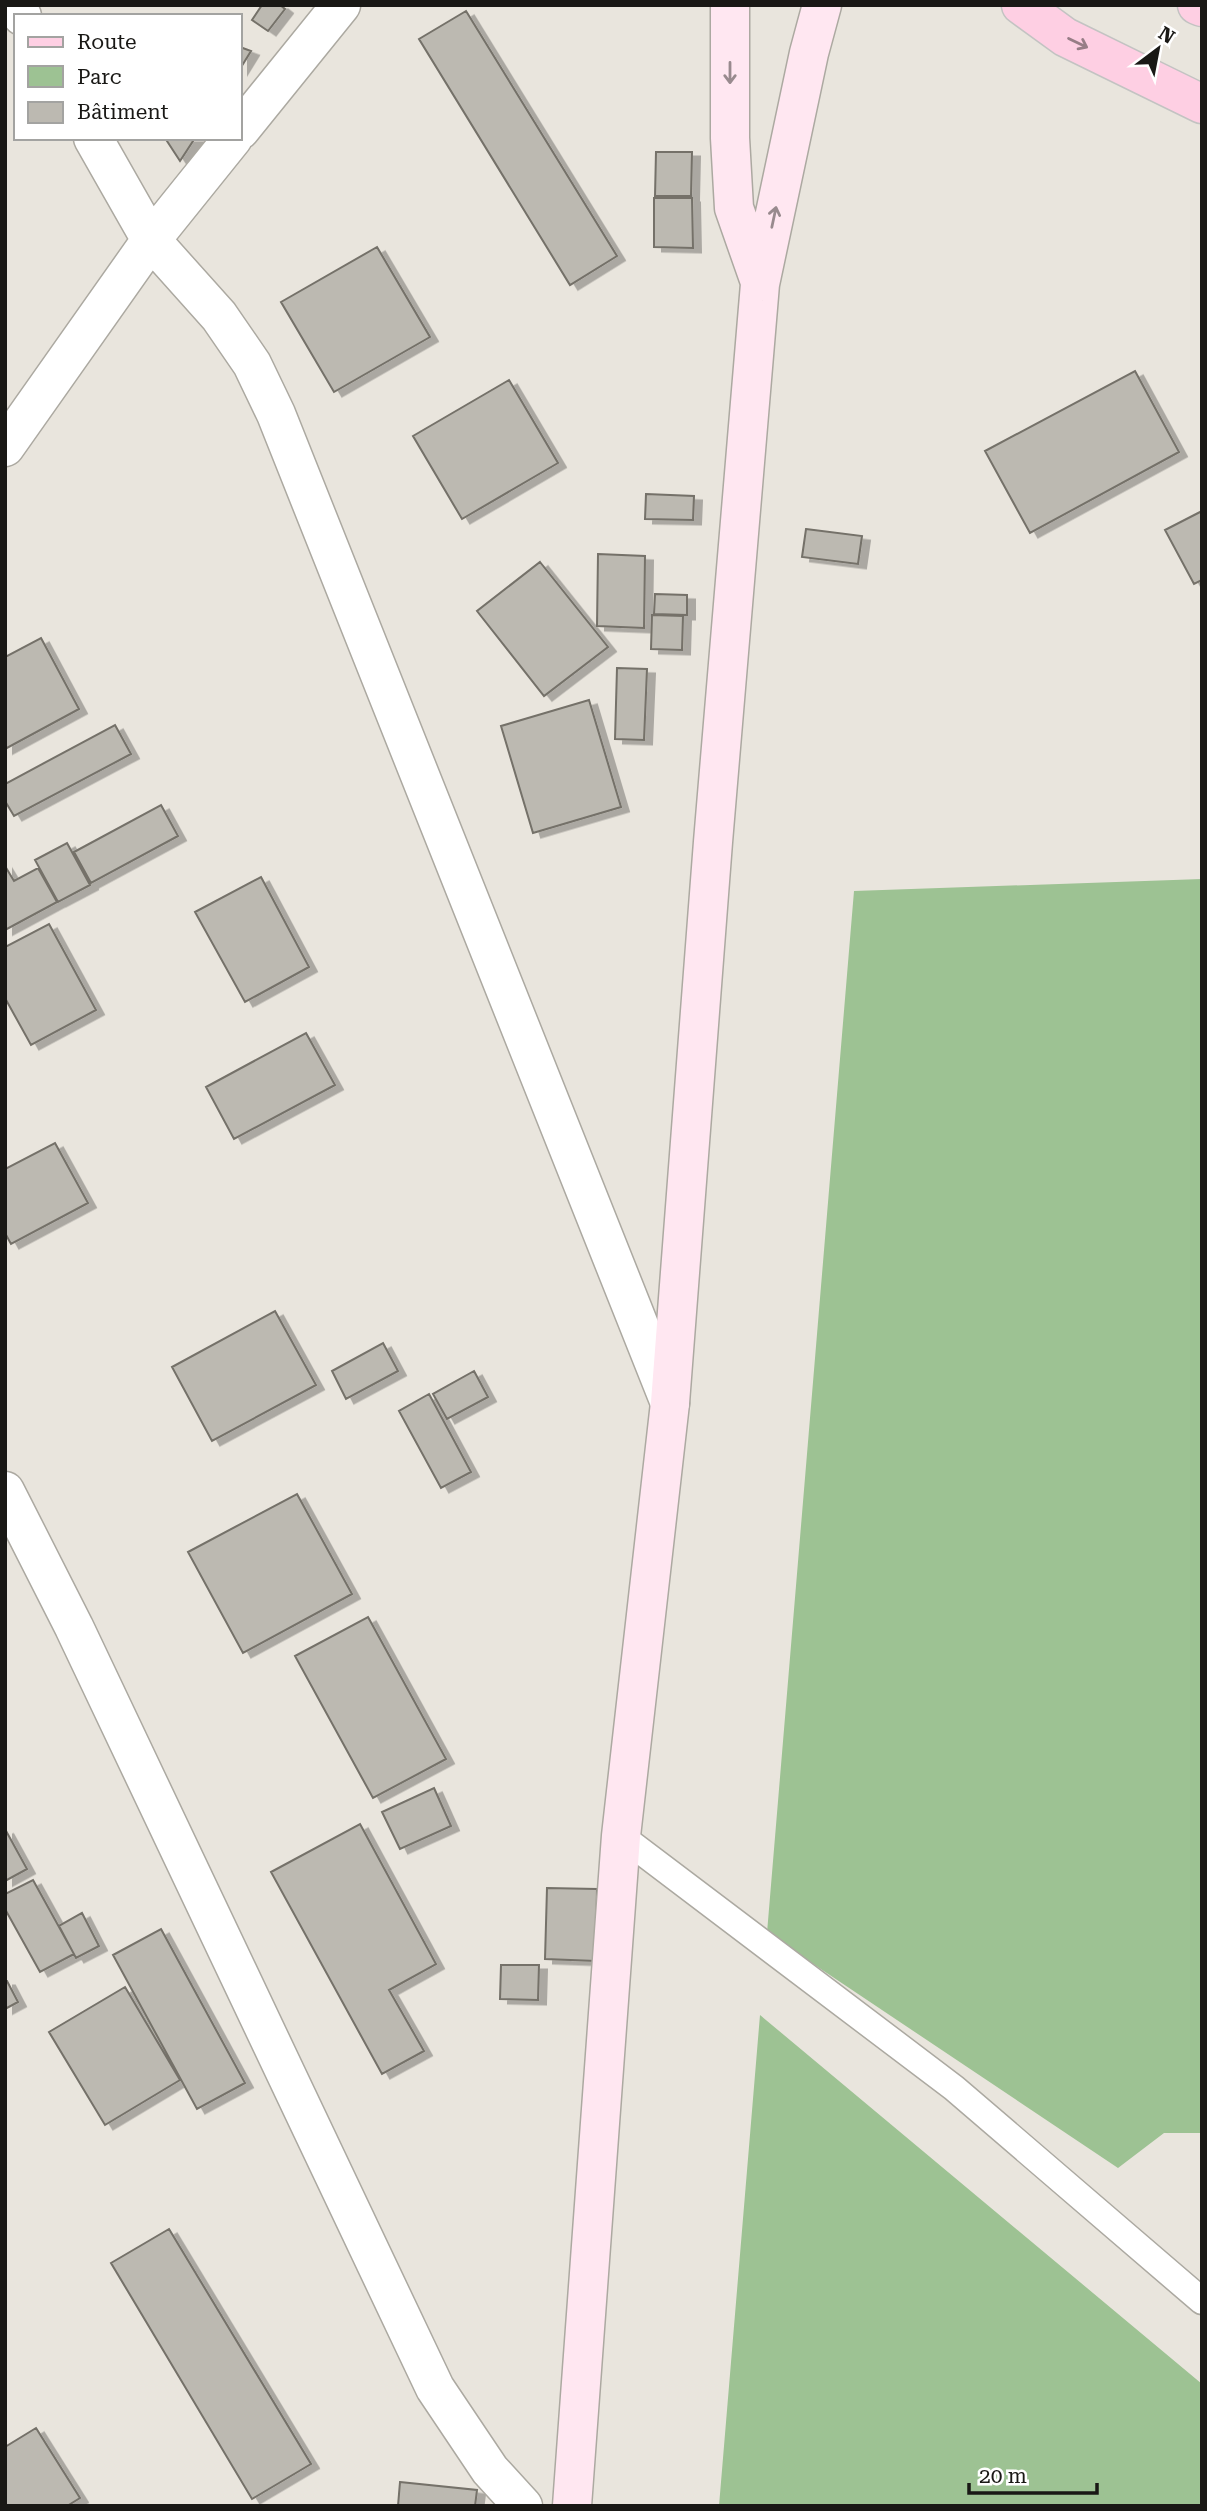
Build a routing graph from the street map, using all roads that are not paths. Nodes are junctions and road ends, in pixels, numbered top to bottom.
1 (341, 5) edge
2 (730, 5) edge
3 (822, 5) edge
4 (1021, 5) edge
5 (1197, 5) edge
6 (1202, 7) edge
7 (1202, 104) edge
8 (242, 128) edge
9 (94, 140) edge
10 (231, 140) edge
11 (151, 240) junction
12 (760, 284) junction
13 (5, 447) edge
14 (670, 1403) junction
15 (5, 1491) edge
16 (621, 1836) junction
17 (1202, 2301) edge
18 (523, 2506) edge
19 (572, 2506) edge

1 - 8 street
2 -> 12 street
12 -> 3 street
4 -> 7 main road
5 - 6 main road
9 - 11 street
10 - 11 street
11 - 13 street
11 - 14 street
12 - 14 street
14 - 16 street
15 - 18 street
16 - 17 lane
16 - 19 street

